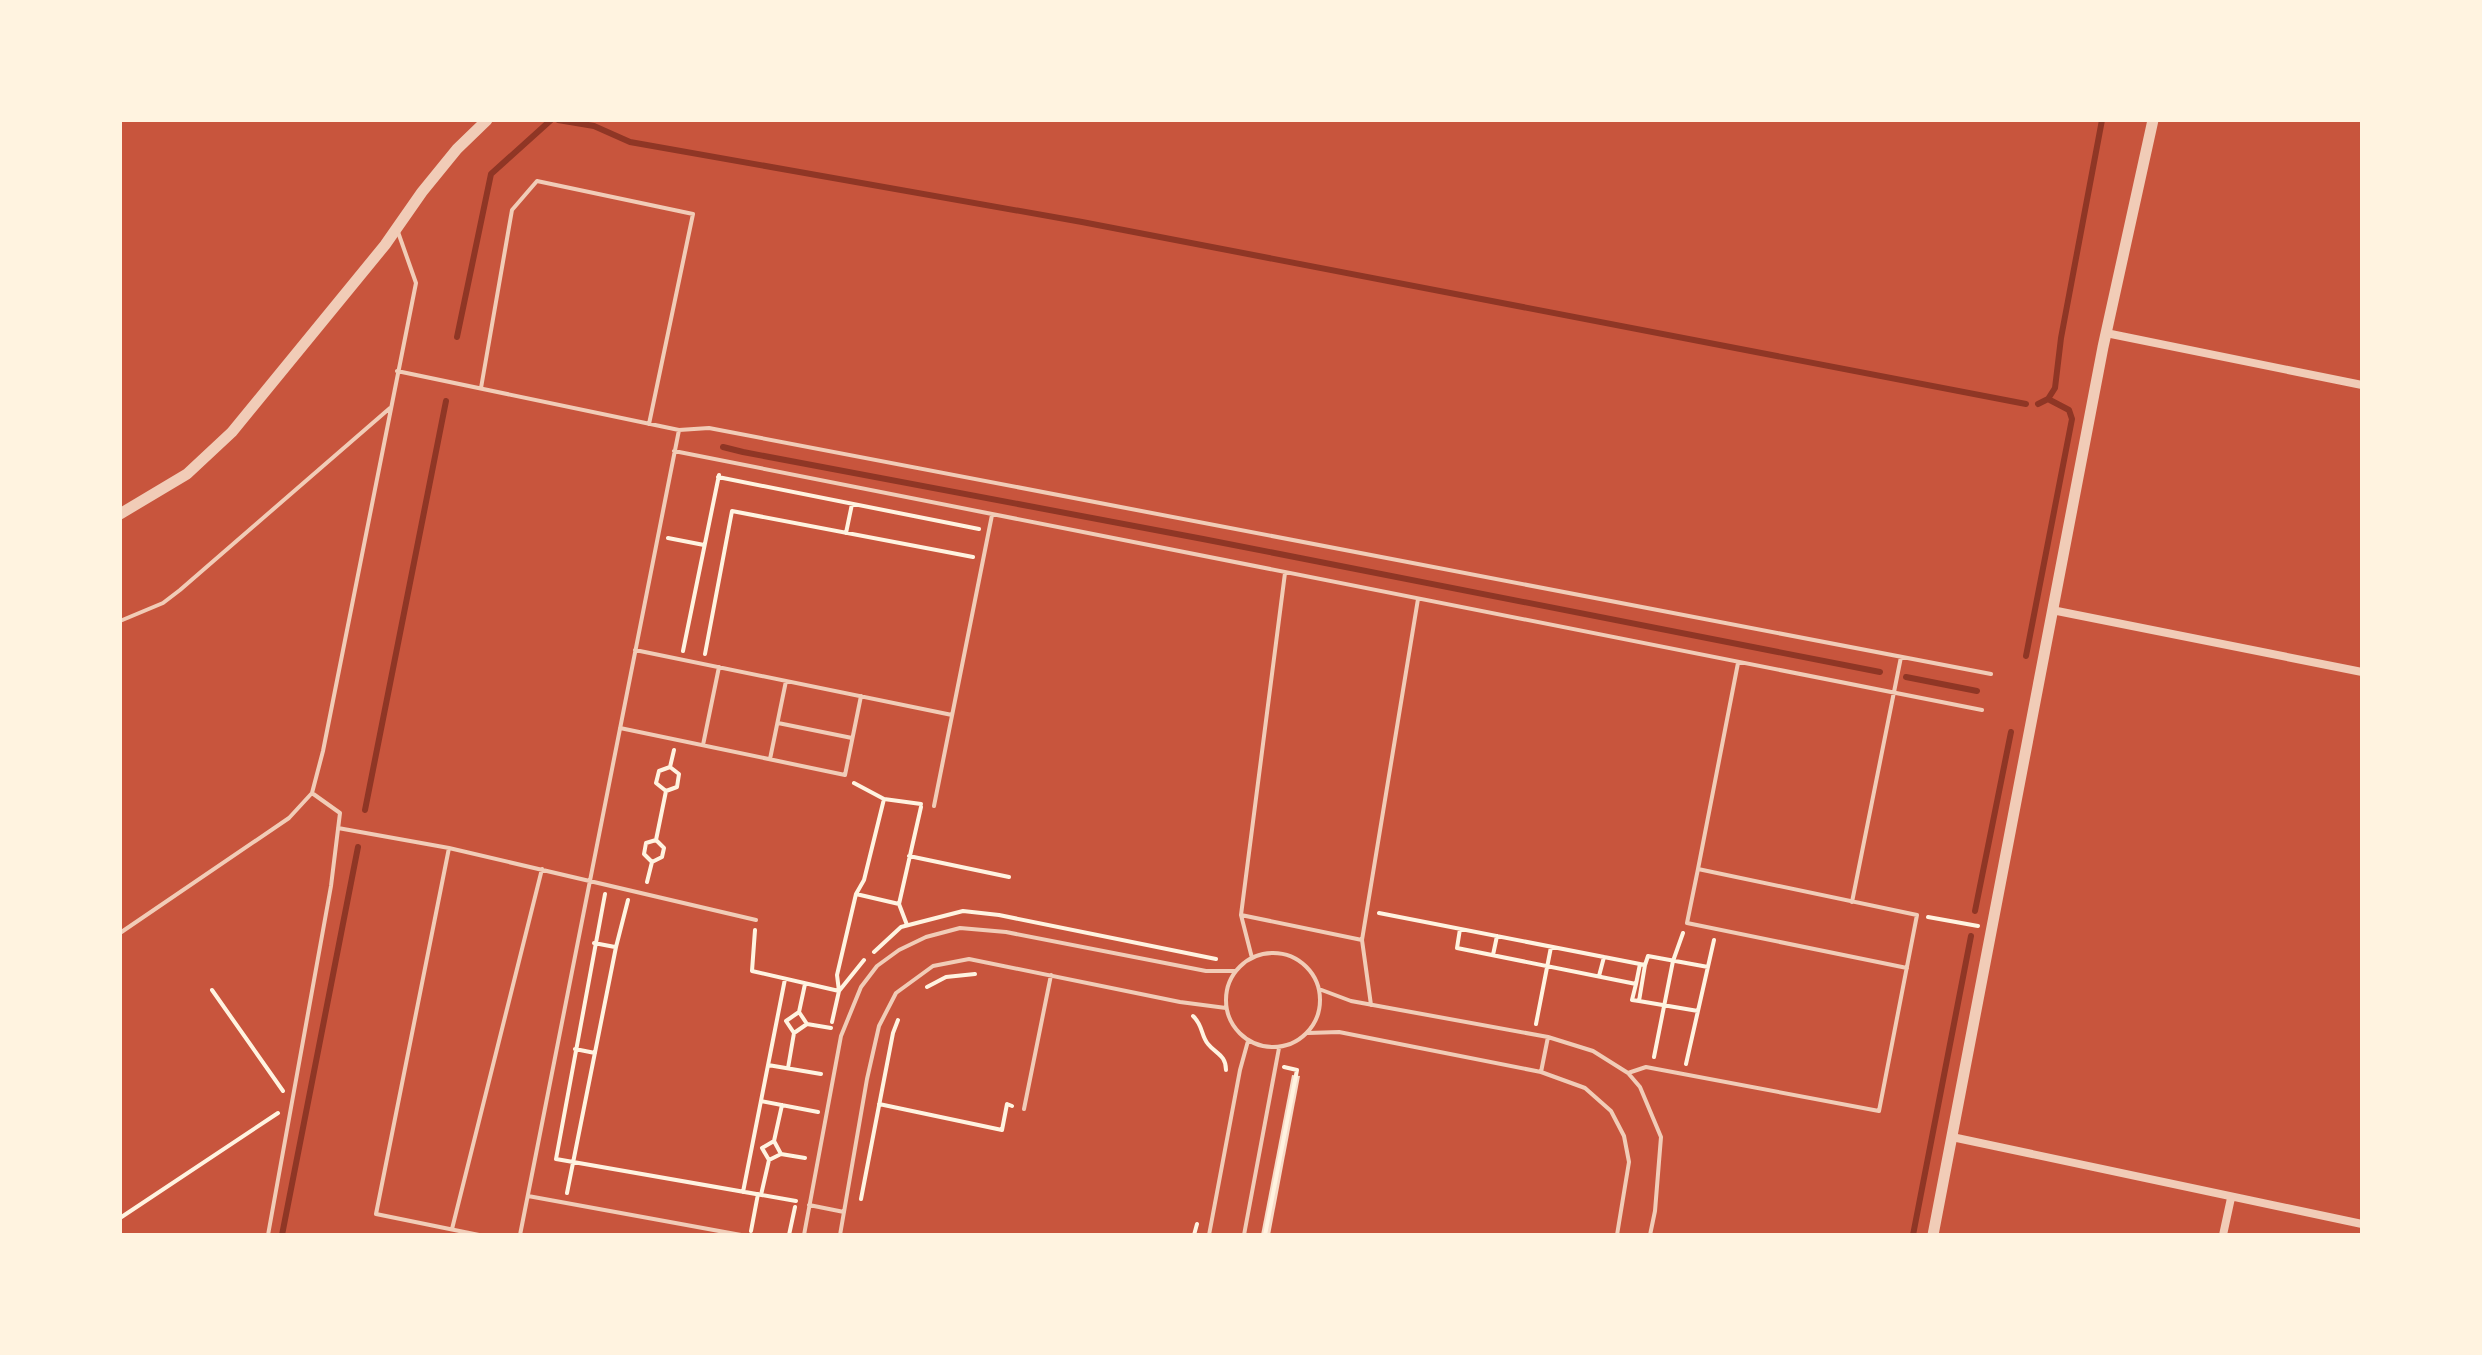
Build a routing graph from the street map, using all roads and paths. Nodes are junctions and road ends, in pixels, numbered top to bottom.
1 (487, 120) edge
2 (2153, 120) edge
3 (396, 228) junction
4 (2106, 333) junction
5 (397, 371) junction
6 (2362, 385) edge
7 (481, 388) junction
8 (390, 408) junction
9 (649, 424) junction
10 (679, 430) junction
11 (674, 451) junction
12 (722, 461) junction
13 (718, 477) junction
14 (852, 504) junction
15 (120, 514) edge
16 (992, 515) junction
17 (989, 531) junction
18 (846, 533) junction
19 (658, 536) junction
20 (704, 545) junction
21 (983, 559) junction
22 (1285, 573) junction
23 (1418, 599) junction
24 (2052, 610) junction
25 (120, 621) edge
26 (635, 650) junction
27 (1901, 657) junction
28 (682, 659) junction
29 (1738, 663) junction
30 (704, 664) junction
31 (719, 667) junction
32 (2362, 672) edge
33 (1991, 674) dead end
34 (786, 681) junction
35 (1894, 693) junction
36 (861, 696) junction
37 (1982, 710) dead end
38 (952, 715) junction
39 (778, 723) junction
40 (620, 728) junction
41 (852, 738) junction
42 (676, 740) junction
43 (703, 745) junction
44 (770, 759) junction
45 (670, 767) junction
46 (845, 775) junction
47 (666, 791) junction
48 (312, 793) junction
49 (884, 799) junction
50 (921, 804) junction
51 (934, 806) joint
52 (338, 828) junction
53 (656, 840) junction
54 (449, 848) junction
55 (909, 856) junction
56 (652, 862) junction
57 (542, 869) junction
58 (1698, 869) junction
59 (1009, 877) dead end
60 (590, 880) junction
61 (607, 884) junction
62 (630, 890) junction
63 (644, 893) junction
64 (856, 894) junction
65 (1852, 902) junction
66 (899, 904) junction
67 (1367, 911) junction
68 (1241, 915) junction
69 (1917, 915) junction
70 (756, 920) joint
71 (1687, 923) junction
72 (907, 925) junction
73 (1992, 928) junction
74 (1460, 929) junction
75 (1716, 929) junction
76 (120, 933) edge
77 (1497, 936) junction
78 (1362, 940) junction
79 (594, 943) junction
80 (616, 947) junction
81 (1551, 947) junction
82 (1493, 955) junction
83 (1604, 957) junction
84 (1252, 958) junction
85 (1673, 961) junction
86 (1643, 964) junction
87 (1548, 966) junction
88 (1708, 967) junction
89 (1907, 968) junction
90 (1235, 971) junction
91 (977, 974) dead end
92 (1051, 975) junction
93 (1599, 976) junction
94 (785, 979) junction
95 (805, 983) junction
96 (1636, 984) junction
97 (1319, 989) junction
98 (212, 990) dead end
99 (839, 991) junction
100 (920, 991) dead end
101 (1639, 1001) junction
102 (1180, 1002) junction
103 (1371, 1005) junction
104 (1664, 1006) junction
105 (1226, 1008) junction
106 (902, 1009) dead end
107 (1698, 1011) junction
108 (799, 1012) junction
109 (777, 1019) junction
110 (786, 1021) junction
111 (807, 1024) junction
112 (794, 1033) junction
113 (1308, 1033) junction
114 (1533, 1034) junction
115 (1548, 1037) junction
116 (1248, 1041) junction
117 (1279, 1048) junction
118 (575, 1049) junction
119 (595, 1053) junction
120 (768, 1065) junction
121 (1276, 1066) junction
122 (788, 1068) junction
123 (1652, 1068) junction
124 (1541, 1072) junction
125 (1628, 1073) junction
126 (822, 1074) junction
127 (1684, 1074) junction
128 (834, 1076) junction
129 (1225, 1080) dead end
130 (819, 1087) dead end
131 (817, 1099) dead end
132 (761, 1101) junction
133 (292, 1103) junction
134 (879, 1104) junction
135 (782, 1105) junction
136 (1024, 1109) joint
137 (814, 1111) junction
138 (827, 1113) junction
139 (1952, 1137) junction
140 (774, 1141) junction
141 (752, 1146) junction
142 (762, 1148) junction
143 (781, 1154) junction
144 (805, 1158) dead end
145 (769, 1160) junction
146 (573, 1162) junction
147 (743, 1192) junction
148 (760, 1195) junction
149 (528, 1196) junction
150 (2231, 1198) junction
151 (565, 1203) junction
152 (809, 1205) junction
153 (858, 1210) dead end
154 (844, 1212) junction
155 (120, 1218) edge
156 (1197, 1221) dead end
157 (2362, 1224) edge
158 (452, 1229) junction
159 (268, 1235) edge
160 (479, 1235) edge
161 (520, 1235) edge
162 (741, 1235) edge
163 (750, 1235) edge
164 (789, 1235) edge
165 (804, 1235) edge
166 (840, 1235) edge
167 (1194, 1235) edge
168 (1209, 1235) edge
169 (1244, 1235) edge
170 (1265, 1235) edge
171 (1617, 1235) edge
172 (1650, 1235) edge
173 (1933, 1235) edge
174 (2223, 1235) edge

1 - 3 street
2 - 4 street
3 - 5 lane
3 - 15 street
4 - 6 street
4 - 24 street
5 - 7 lane
5 - 8 lane
7 - 9 lane
7 - 9 lane
8 - 25 lane
8 - 48 lane
9 - 10 lane
10 - 11 lane
10 - 27 lane
11 - 12 lane
11 - 19 lane
12 - 13 path
12 - 16 lane
13 - 14 path
13 - 20 path
14 - 17 path
14 - 18 path
16 - 17 lane
16 - 22 lane
17 - 21 lane
18 - 21 path
18 - 30 path
19 - 20 path
19 - 26 lane
20 - 28 path
21 - 38 lane
22 - 23 lane
22 - 68 lane
23 - 29 lane
23 - 67 lane
24 - 32 street
24 - 73 street
26 - 28 lane
26 - 40 lane
27 - 33 lane
27 - 35 lane
28 - 30 lane
29 - 35 lane
29 - 58 lane
30 - 31 lane
31 - 34 lane
31 - 43 lane
34 - 36 lane
34 - 39 lane
35 - 37 lane
35 - 65 lane
36 - 38 lane
36 - 41 lane
38 - 51 lane
39 - 41 lane
39 - 44 lane
40 - 42 lane
40 - 60 lane
41 - 46 lane
42 - 43 lane
42 - 45 path
43 - 44 lane
44 - 46 lane
45 - 47 path
45 - 47 path
46 - 49 path
47 - 53 path
48 - 52 lane
48 - 76 lane
49 - 50 path
49 - 64 path
50 - 51 path
50 - 55 path
52 - 54 lane
52 - 133 lane
53 - 56 path
53 - 56 path
54 - 57 lane
54 - 158 lane
55 - 59 path
55 - 66 path
56 - 63 path
57 - 60 lane
57 - 158 lane
58 - 65 lane
58 - 71 lane
60 - 61 lane
60 - 149 lane
61 - 62 lane
61 - 79 path
62 - 63 lane
62 - 80 path
63 - 70 lane
64 - 66 path
64 - 99 path
65 - 69 lane
66 - 72 path
67 - 74 path
67 - 78 lane
68 - 78 lane
68 - 84 lane
69 - 73 path
69 - 89 lane
70 - 94 path
71 - 75 lane
71 - 85 path
72 - 90 path
72 - 99 path
73 - 139 street
74 - 77 path
74 - 82 path
75 - 88 path
75 - 89 lane
77 - 81 path
77 - 82 path
78 - 103 lane
79 - 80 path
79 - 118 path
80 - 119 path
81 - 83 path
81 - 87 path
82 - 87 path
83 - 86 path
83 - 93 path
84 - 90 lane
84 - 97 lane
85 - 86 path
85 - 88 path
85 - 104 path
86 - 96 path
86 - 101 path
87 - 93 path
87 - 114 path
88 - 107 path
89 - 127 lane
90 - 105 lane
90 - 128 lane
91 - 100 path
92 - 102 lane
92 - 136 lane
92 - 154 lane
93 - 96 path
94 - 95 path
94 - 109 path
95 - 99 path
95 - 108 path
96 - 101 path
97 - 103 lane
97 - 113 lane
98 - 133 path
99 - 111 path
101 - 104 path
102 - 105 lane
102 - 129 path
103 - 114 lane
104 - 107 path
104 - 123 path
105 - 116 lane
106 - 134 path
107 - 127 path
108 - 110 path
108 - 111 path
109 - 110 path
109 - 120 path
110 - 112 path
111 - 112 path
112 - 122 path
113 - 117 lane
113 - 124 lane
114 - 115 lane
115 - 124 lane
115 - 125 lane
116 - 117 lane
116 - 168 lane
117 - 121 lane
118 - 119 path
118 - 146 path
119 - 146 path
120 - 122 path
120 - 132 path
121 - 169 lane
121 - 170 path
122 - 126 path
123 - 125 lane
123 - 127 lane
124 - 171 lane
125 - 172 lane
126 - 128 path
126 - 130 path
128 - 138 lane
131 - 137 path
132 - 135 path
132 - 141 path
133 - 155 path
133 - 159 lane
134 - 136 path
134 - 153 path
135 - 137 path
135 - 140 path
137 - 138 path
138 - 152 lane
139 - 150 street
139 - 173 street
140 - 142 path
140 - 143 path
141 - 142 path
141 - 147 path
142 - 145 path
143 - 144 path
143 - 145 path
145 - 148 path
146 - 147 path
146 - 151 path
147 - 148 path
148 - 163 path
148 - 164 path
149 - 151 lane
149 - 161 lane
150 - 157 street
150 - 174 street
151 - 162 lane
152 - 154 lane
152 - 165 lane
154 - 166 lane
156 - 167 path
158 - 160 lane

